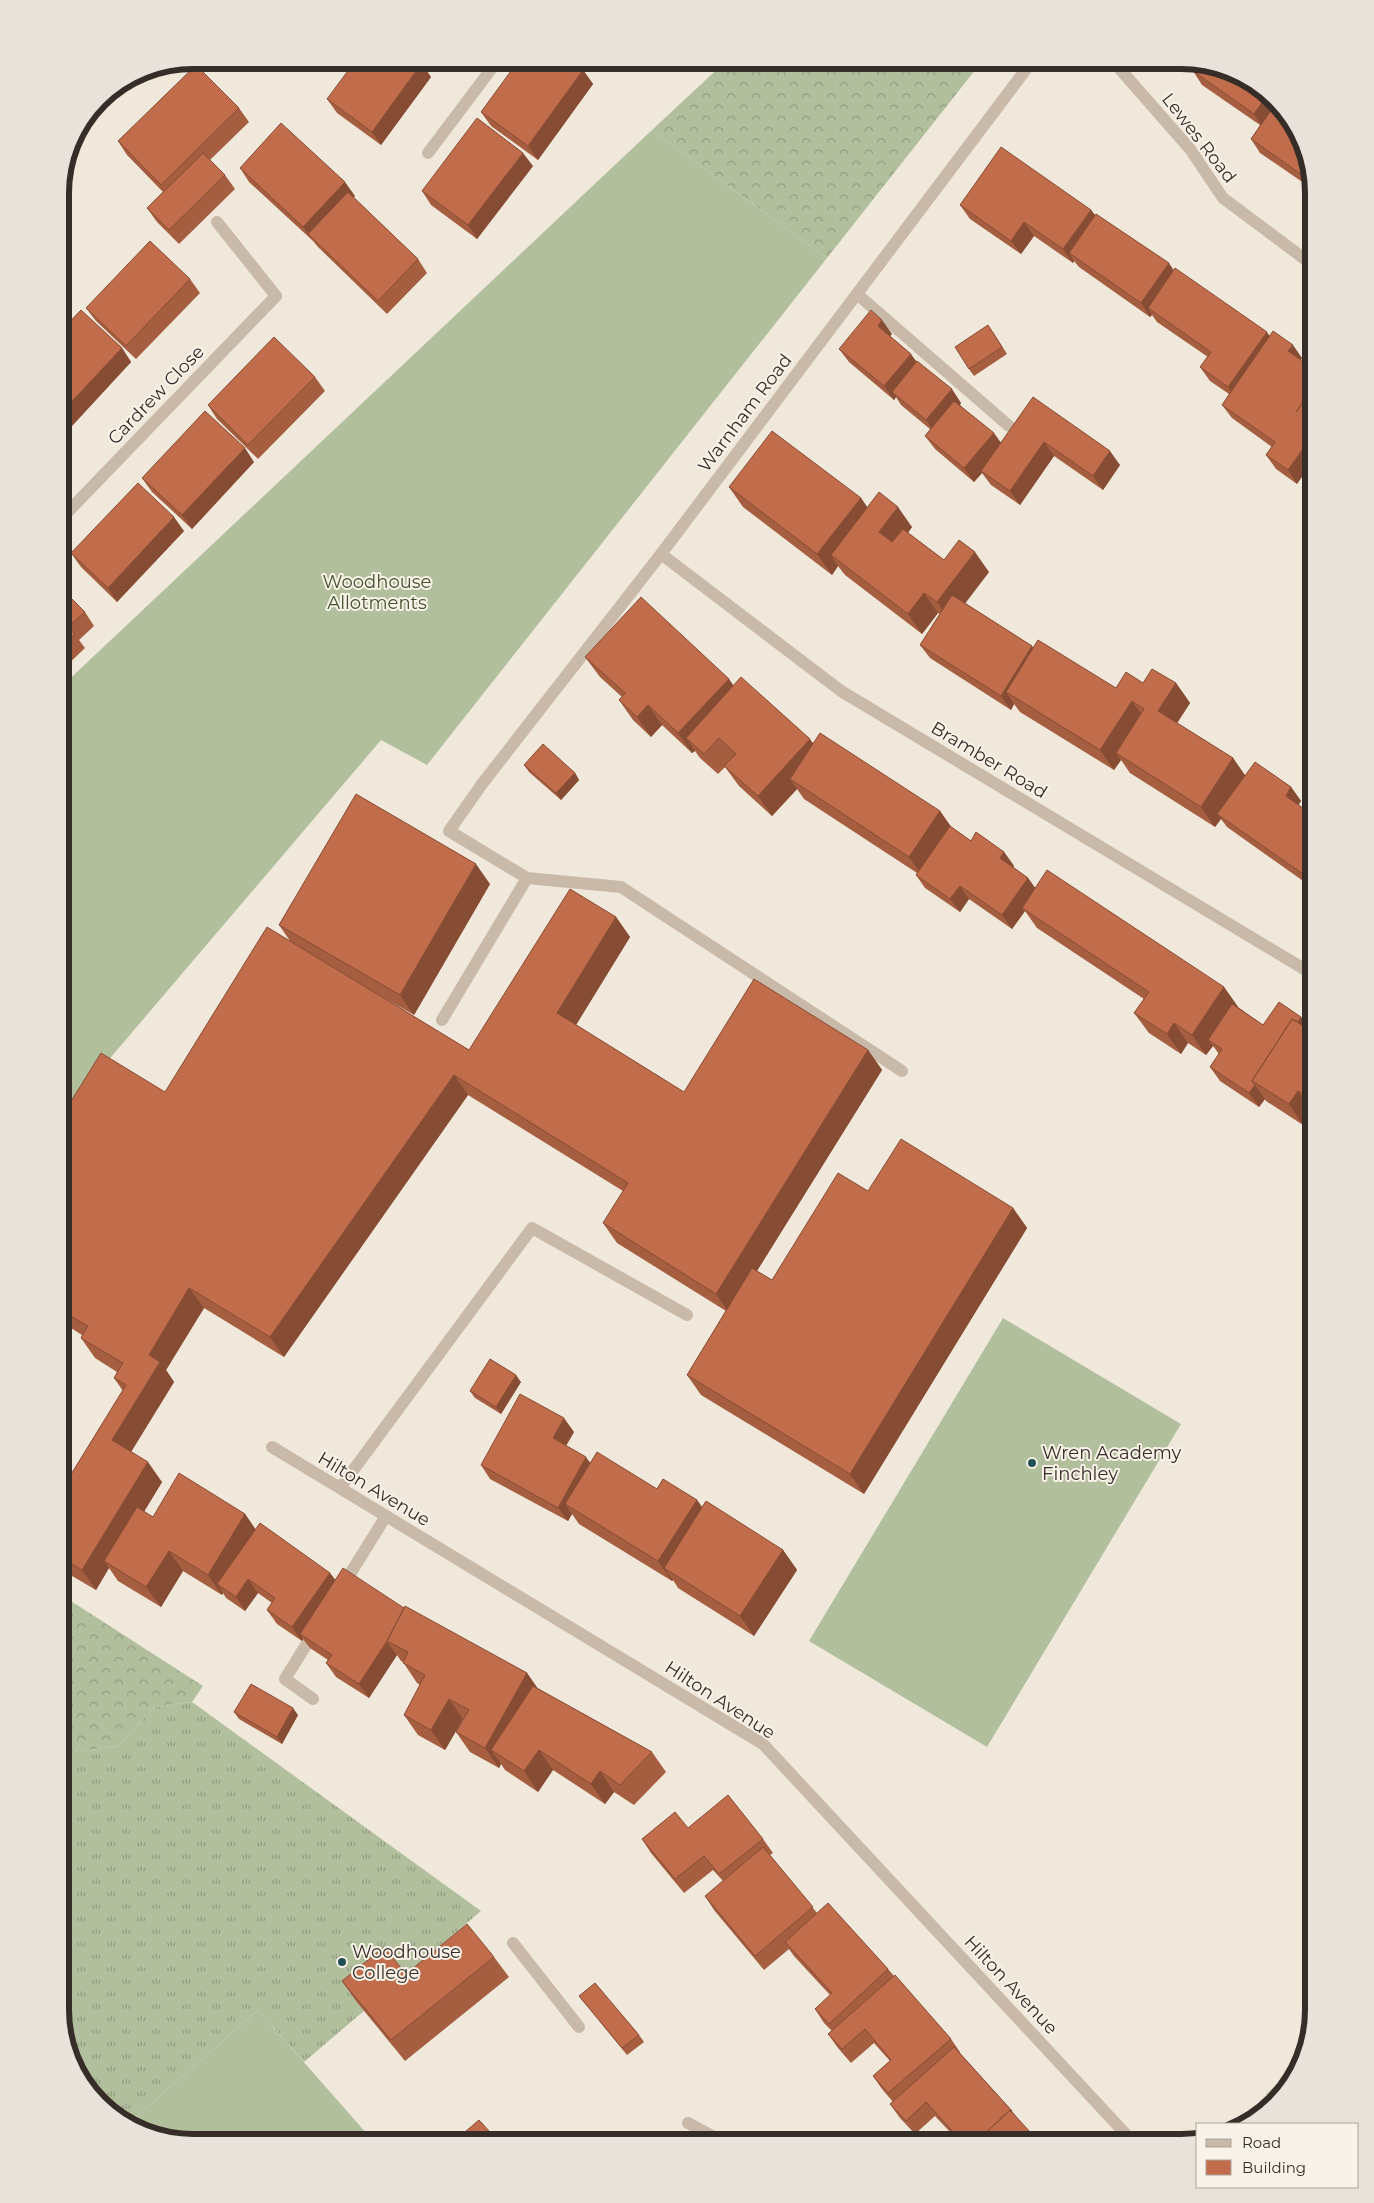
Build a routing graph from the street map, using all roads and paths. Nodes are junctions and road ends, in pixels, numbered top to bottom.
1 (491, 69) edge
2 (1026, 69) edge
3 (1120, 69) edge
4 (428, 153) dead end
5 (217, 222) dead end
6 (1305, 259) edge
7 (858, 294) junction
8 (1009, 426) dead end
9 (69, 511) edge
10 (661, 554) junction
11 (527, 878) junction
12 (1305, 970) edge
13 (442, 1020) dead end
14 (902, 1071) dead end
15 (687, 1315) dead end
16 (272, 1447) dead end
17 (340, 1488) junction
18 (386, 1516) junction
19 (336, 1597) edge
20 (320, 1622) edge
21 (313, 1699) dead end
22 (512, 1943) dead end
23 (579, 2027) dead end
24 (688, 2123) dead end
25 (708, 2134) edge
26 (1126, 2134) edge

1 - 4 street
2 - 7 street, Warnham Road
3 - 6 street, Lewes Road
5 - 9 street, Cardrew Close
7 - 8 street
7 - 10 street, Warnham Road
10 - 11 street, Warnham Road
10 - 12 street, Bramber Road
11 - 13 street
11 - 14 street
15 - 17 street
16 - 17 street, Hilton Avenue
17 - 18 street, Hilton Avenue
18 - 19 street
18 - 26 street, Hilton Avenue
20 - 21 street
22 - 23 street
24 - 25 street

